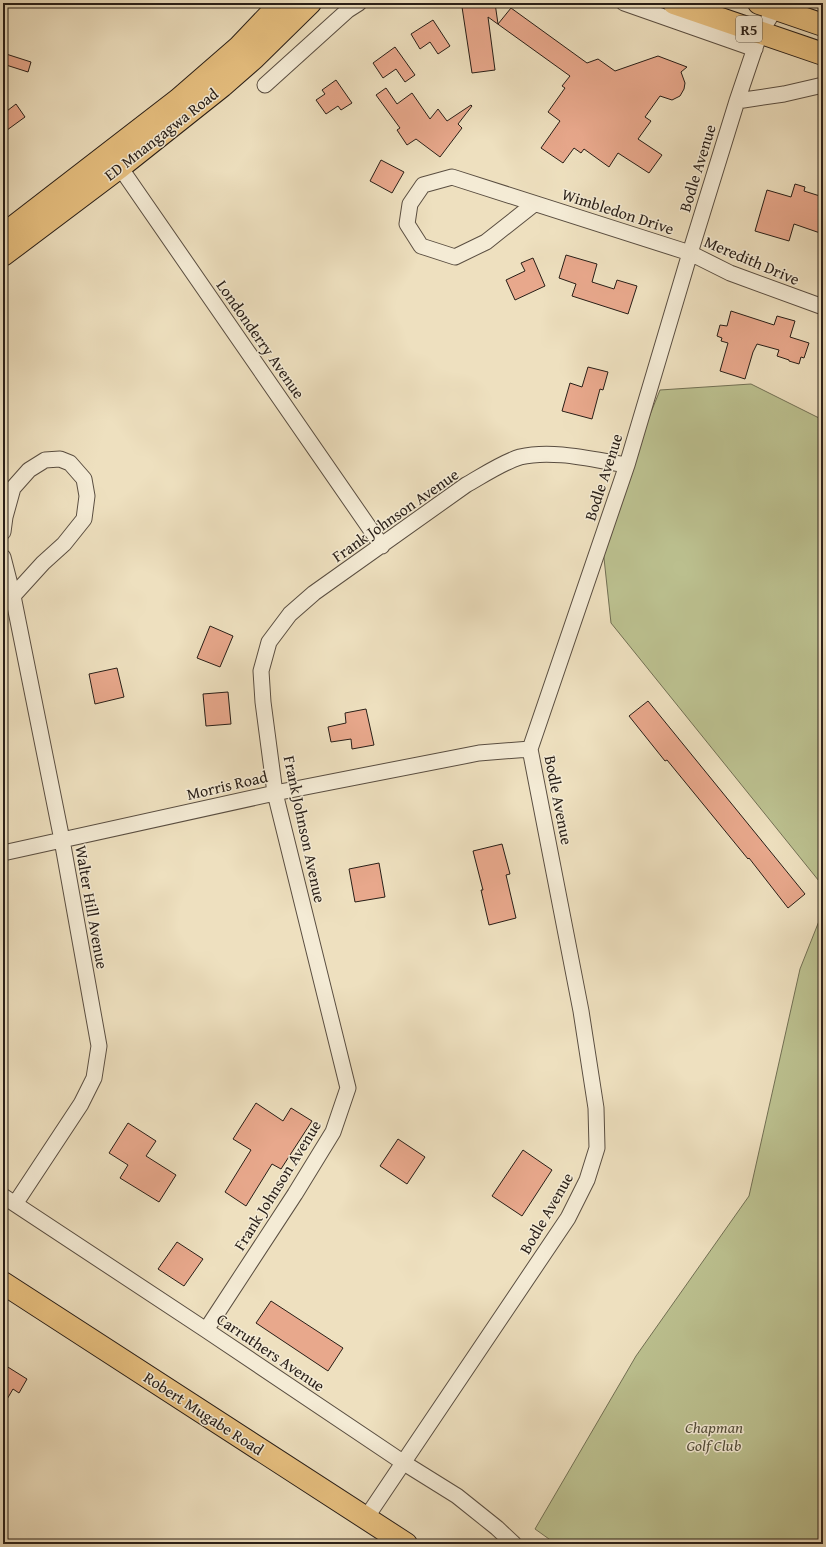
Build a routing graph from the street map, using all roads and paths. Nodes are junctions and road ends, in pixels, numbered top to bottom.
1 (281, 3) edge
2 (310, 3) edge
3 (624, 3) edge
4 (674, 3) edge
5 (350, 5) edge
6 (767, 6) edge
7 (823, 25) edge
8 (758, 41) junction
9 (823, 54) edge
10 (266, 85) dead end
11 (823, 85) edge
12 (737, 101) junction
13 (115, 160) junction
14 (534, 204) junction
15 (3, 235) edge
16 (690, 253) junction
17 (3, 255) edge
18 (823, 307) edge
19 (627, 465) junction
20 (3, 532) edge
21 (382, 546) junction
22 (3, 557) edge
23 (13, 596) junction
24 (530, 749) junction
25 (275, 792) junction
26 (62, 840) junction
27 (3, 853) edge
28 (9, 1200) edge
29 (3, 1283) edge
30 (206, 1330) junction
31 (404, 1463) junction
32 (366, 1518) junction
33 (406, 1544) edge
34 (514, 1544) edge

1 - 13 main road, ED Mnangagwa Road
2 - 13 main road, ED Mnangagwa Road
3 - 8 street
4 - 8 main road, R5
5 - 10 street
6 - 7 main road, R5
6 - 8 street, Bodle Avenue
8 - 9 main road, R5
8 - 12 street, Bodle Avenue
11 - 12 street
12 - 16 street, Bodle Avenue
13 - 15 main road, ED Mnangagwa Road
13 - 17 main road, ED Mnangagwa Road
13 - 21 street, Londonderry Avenue
14 - 14 street, Wimbledon Drive
14 - 16 street, Wimbledon Drive
16 - 18 street, Meredith Drive
16 - 19 street, Bodle Avenue
19 - 21 street, Frank Johnson Avenue
19 - 24 street, Bodle Avenue
20 - 23 street
21 - 25 street, Frank Johnson Avenue
22 - 23 street, Walter Hill Avenue
23 - 26 street, Walter Hill Avenue
24 - 25 street, Morris Road
24 - 31 street, Bodle Avenue
25 - 26 street, Morris Road
25 - 30 street, Frank Johnson Avenue
26 - 27 street, Morris Road
26 - 28 street, Walter Hill Avenue
28 - 30 street, Carruthers Avenue
29 - 32 main road, Robert Mugabe Road
30 - 31 street, Carruthers Avenue
31 - 32 street, Bodle Avenue
31 - 34 street, Carruthers Avenue
32 - 33 main road, Robert Mugabe Road

